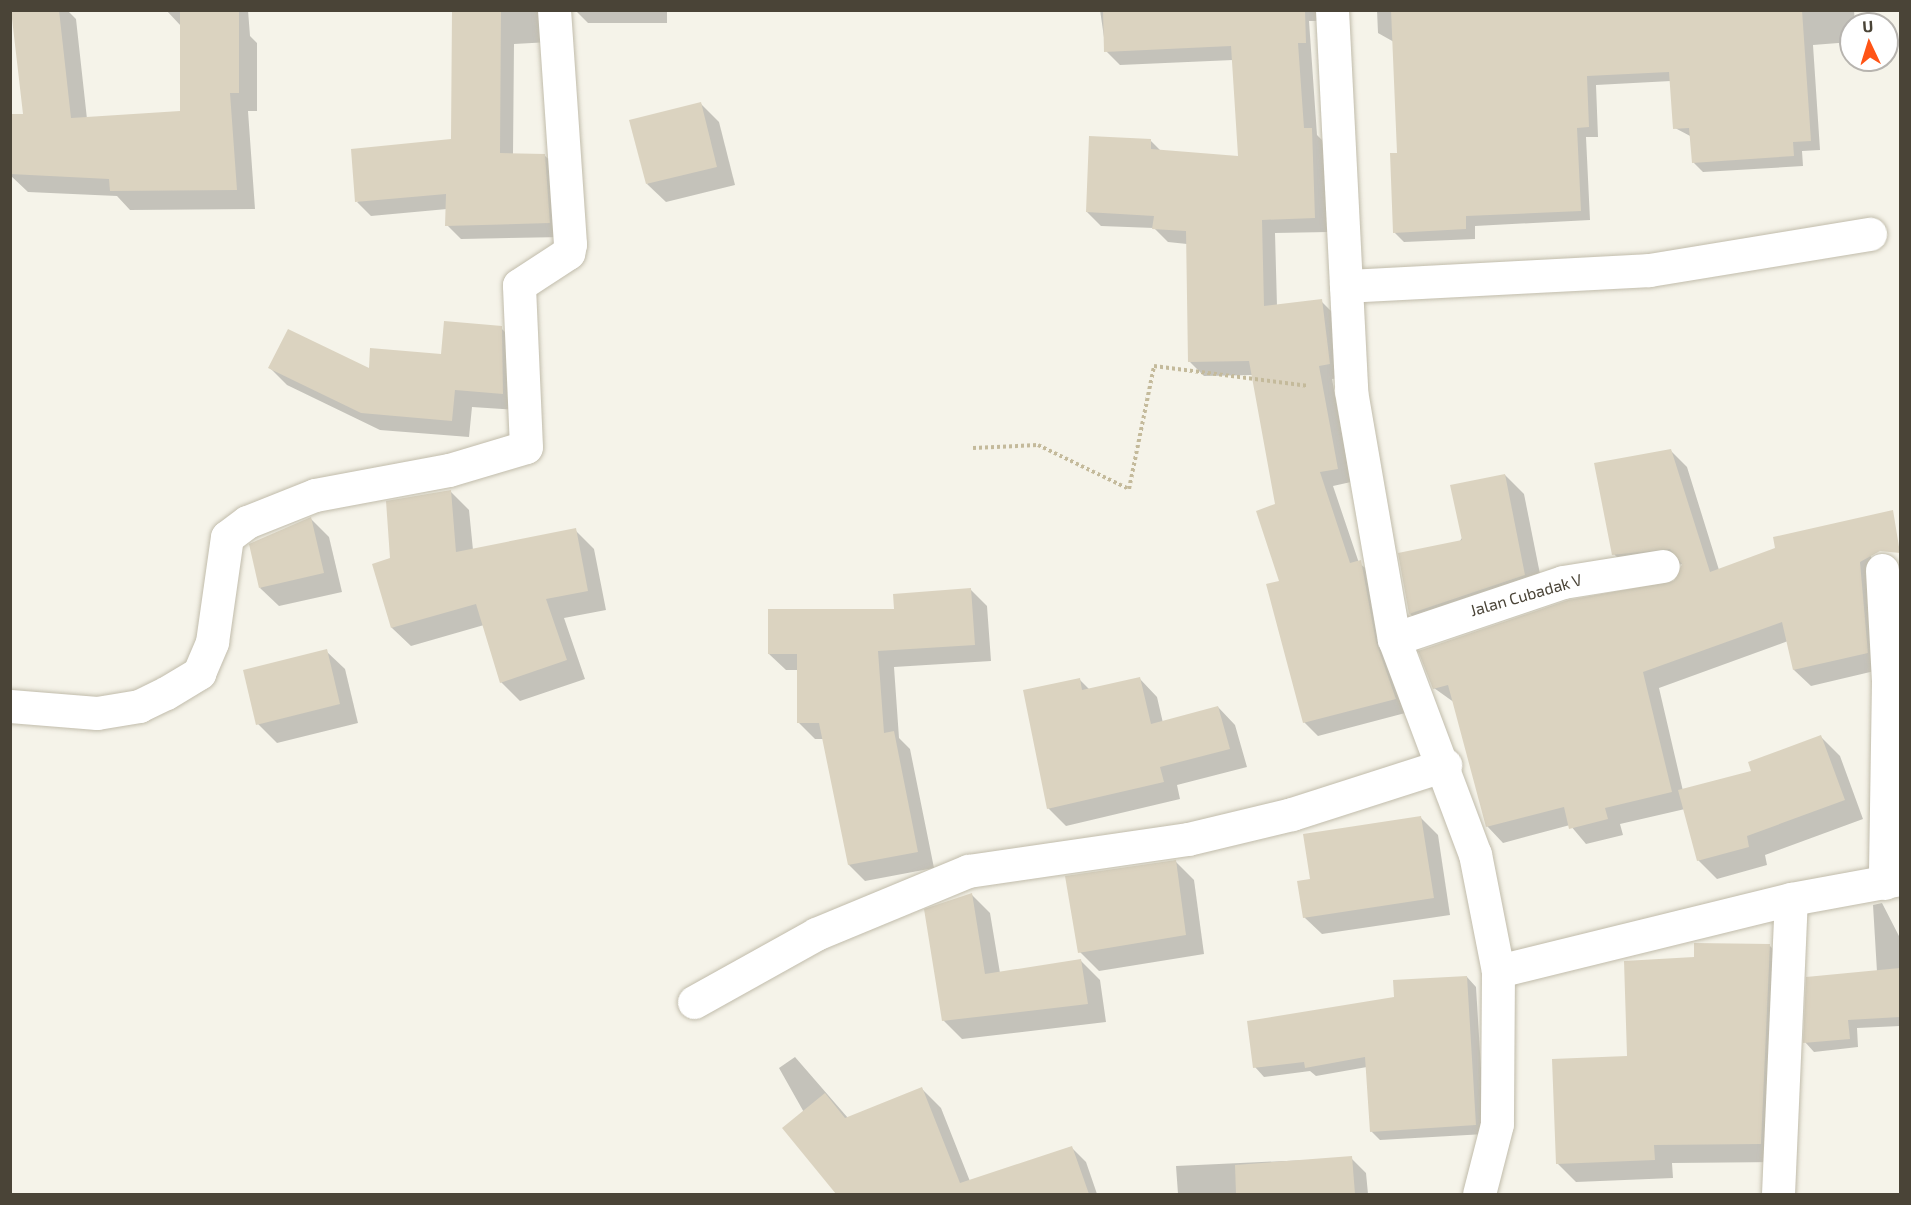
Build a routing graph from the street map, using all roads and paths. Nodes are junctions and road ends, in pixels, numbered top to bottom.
1 (554, 10) edge
2 (1332, 10) edge
3 (1870, 234) dead end
4 (1346, 286) junction
5 (1351, 391) junction
6 (973, 448) dead end
7 (1662, 566) dead end
8 (1882, 570) dead end
9 (1394, 639) junction
10 (10, 706) edge
11 (1445, 765) junction
12 (1893, 881) edge
13 (1791, 899) junction
14 (1498, 970) junction
15 (694, 1002) dead end
16 (1479, 1194) edge
17 (1778, 1194) edge

1 - 10 street
2 - 4 street
3 - 4 street
4 - 5 street
5 - 6 path
5 - 9 street
7 - 9 street, Jalan Cubadak V
8 - 12 street
9 - 11 street
11 - 14 street
11 - 15 street
12 - 13 street
13 - 14 street
13 - 17 street
14 - 16 street

